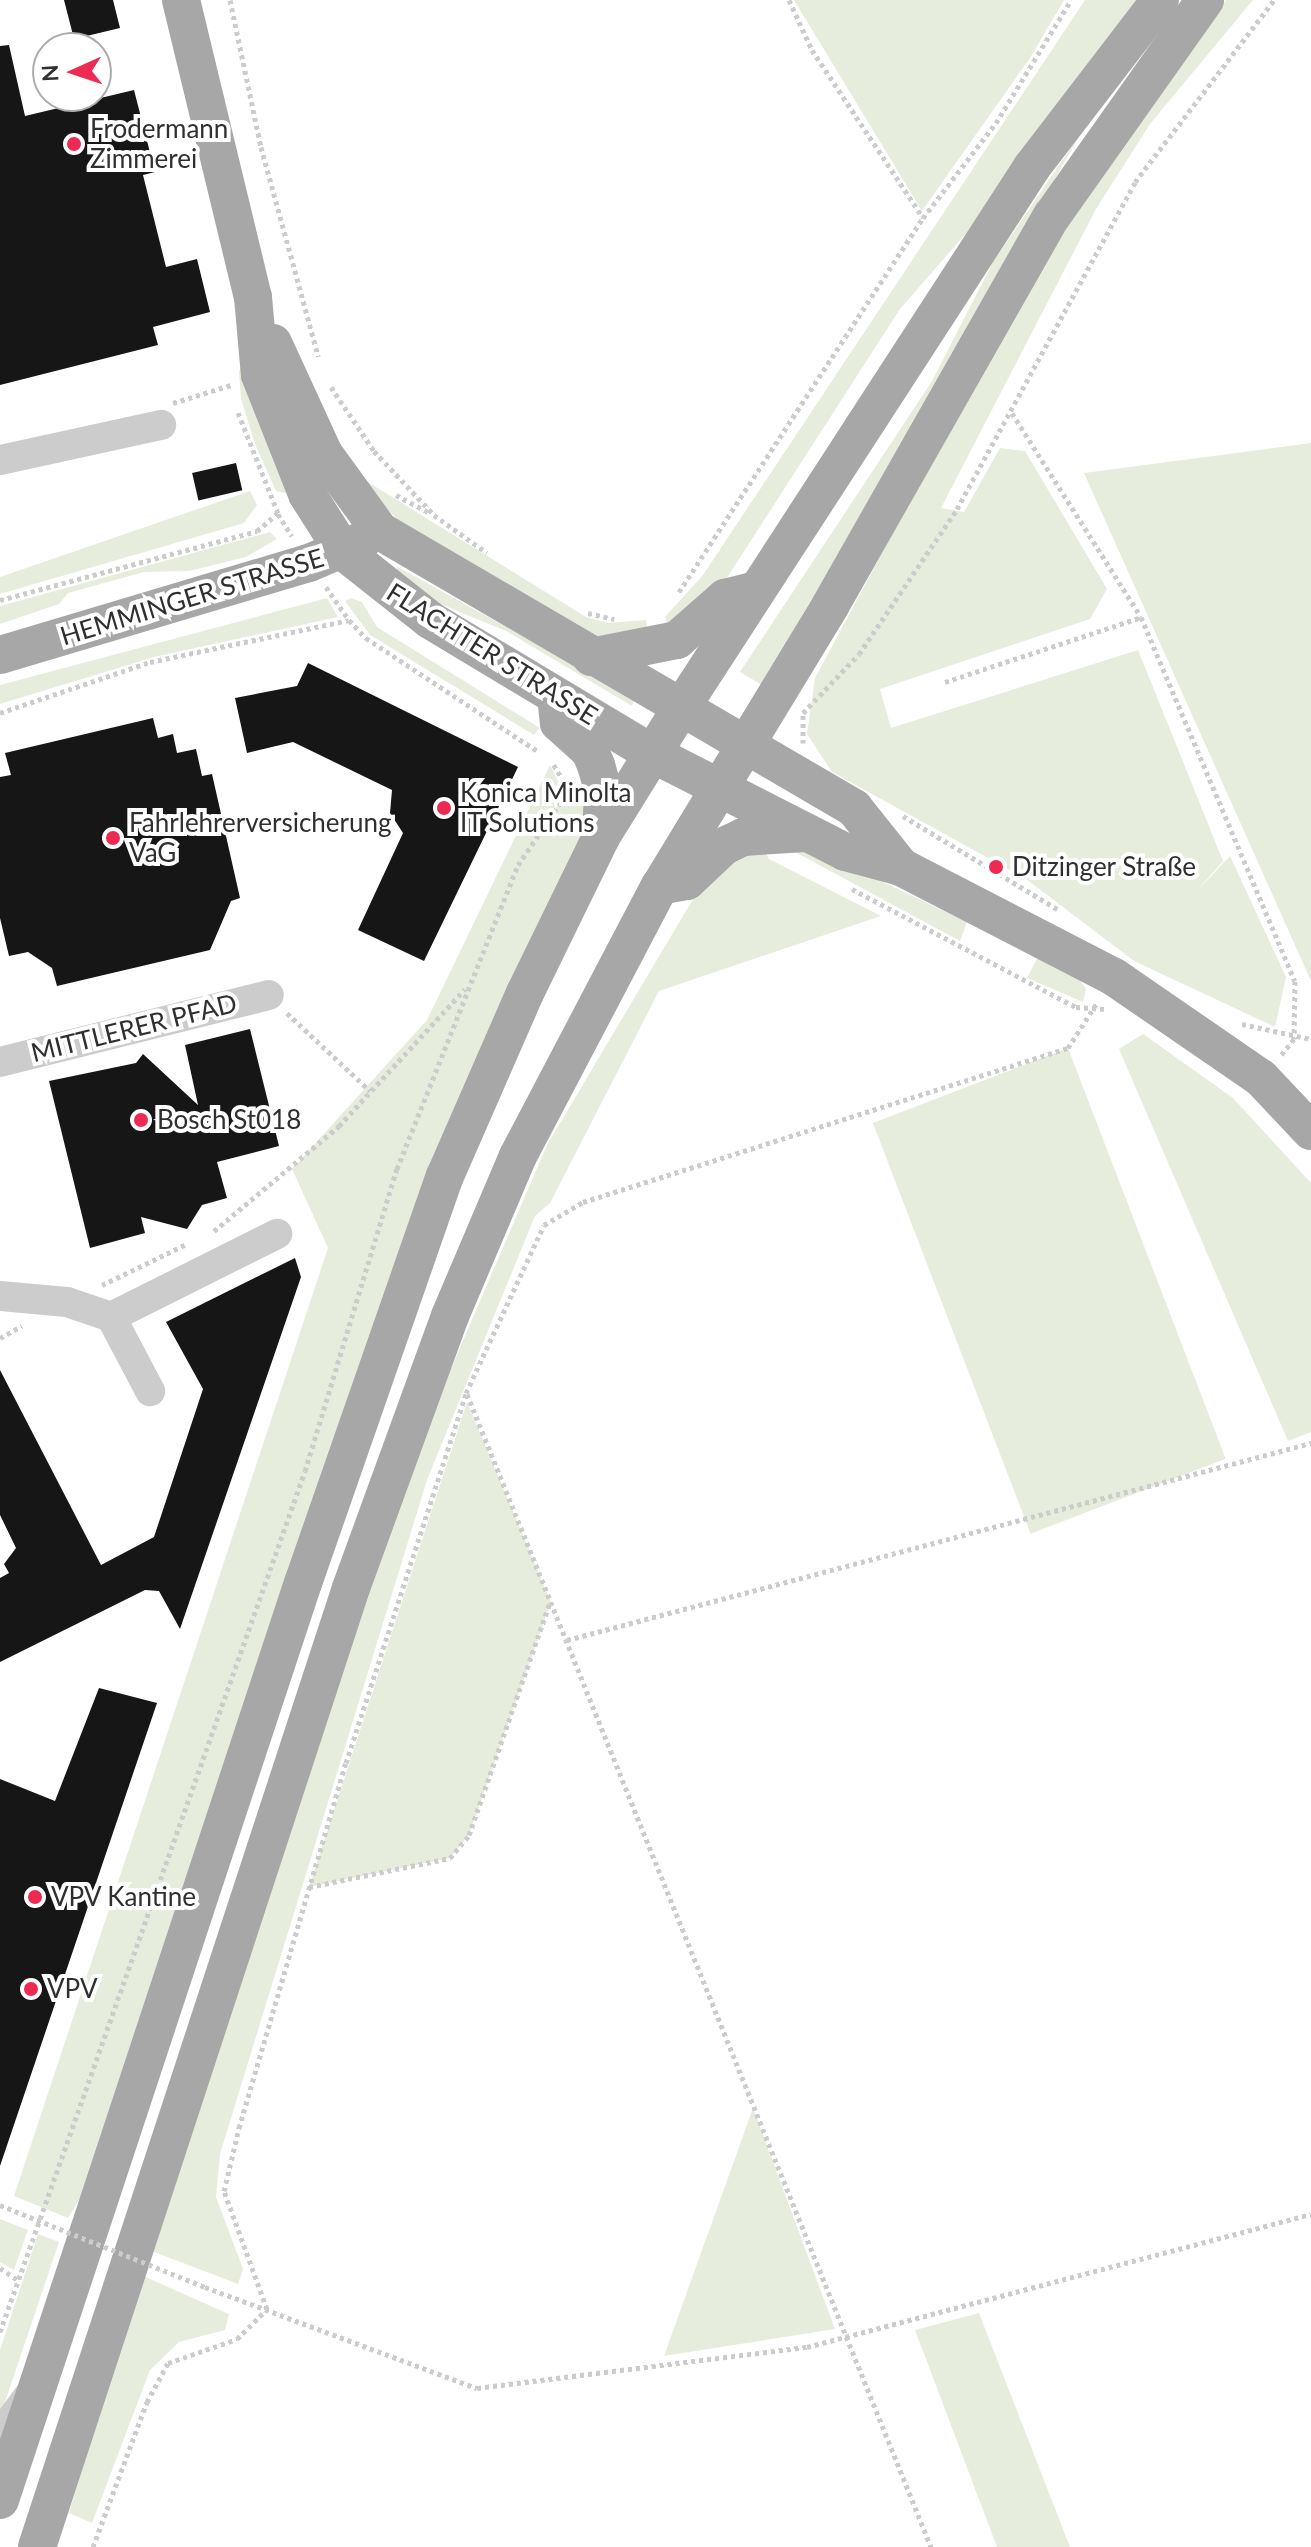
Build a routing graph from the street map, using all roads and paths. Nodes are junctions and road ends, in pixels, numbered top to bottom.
1 (181, 0) edge
2 (230, 0) edge
3 (789, 0) edge
4 (1071, 0) edge
5 (1160, 0) edge
6 (1205, 0) edge
7 (1274, 0) edge
8 (923, 218) junction
9 (253, 297) junction
10 (321, 364) dead end
11 (235, 370) dead end
12 (326, 375) dead end
13 (232, 385) junction
14 (1012, 413) junction
15 (161, 425) joint
16 (0, 460) edge
17 (380, 531) junction
18 (343, 551) junction
19 (496, 559) dead end
20 (757, 590) junction
21 (674, 597) dead end
22 (0, 600) edge
23 (580, 610) dead end
24 (1141, 617) junction
25 (617, 620) dead end
26 (0, 655) edge
27 (591, 657) junction
28 (945, 682) dead end
29 (556, 697) junction
30 (681, 708) junction
31 (0, 713) edge
32 (746, 742) junction
33 (808, 753) dead end
34 (653, 754) junction
35 (718, 789) junction
36 (894, 811) dead end
37 (808, 833) junction
38 (601, 837) junction
39 (901, 867) junction
40 (660, 886) junction
41 (845, 886) dead end
42 (1065, 915) dead end
43 (468, 985) junction
44 (1113, 992) junction
45 (269, 995) joint
46 (1092, 1011) junction
47 (1238, 1023) dead end
48 (1294, 1039) junction
49 (1311, 1039) edge
50 (0, 1062) edge
51 (1261, 1078) junction
52 (370, 1091) junction
53 (1311, 1131) edge
54 (277, 1234) dead end
55 (0, 1296) edge
56 (67, 1302) junction
57 (111, 1317) junction
58 (0, 1338) edge
59 (150, 1391) dead end
60 (466, 1393) junction
61 (1311, 1443) edge
62 (551, 1602) junction
63 (567, 1640) junction
64 (309, 1887) junction
65 (0, 2205) edge
66 (1311, 2214) edge
67 (0, 2268) edge
68 (18, 2280) junction
69 (267, 2309) junction
70 (0, 2332) edge
71 (851, 2336) junction
72 (44, 2377) junction
73 (0, 2434) edge
74 (0, 2500) edge
75 (37, 2547) edge
76 (93, 2547) edge
77 (931, 2547) edge

1 - 9 main road, FLACHTER STRASSE
2 - 10 path
3 - 8 path
4 - 8 path
5 - 20 main road
6 - 32 main road
7 - 14 path
8 - 21 path
9 - 17 main road, FLACHTER STRASSE
9 - 18 main road, FLACHTER STRASSE
11 - 13 path
12 - 19 path
13 - 15 path
13 - 22 path
14 - 24 path
14 - 33 path
15 - 16 street
17 - 18 main road, HEMMINGER STRASSE
17 - 27 main road, FLACHTER STRASSE
18 - 26 main road, HEMMINGER STRASSE
18 - 29 main road, FLACHTER STRASSE
20 - 27 main road
20 - 30 main road
23 - 25 path
24 - 28 path
24 - 48 path
27 - 30 main road, FLACHTER STRASSE
29 - 34 main road, FLACHTER STRASSE
29 - 38 main road
30 - 32 main road, FLACHTER STRASSE
30 - 34 main road
31 - 43 path
32 - 35 main road
32 - 39 main road, FLACHTER STRASSE
34 - 35 main road, FLACHTER STRASSE
34 - 38 main road
35 - 37 main road, FLACHTER STRASSE
35 - 40 main road
36 - 42 path
37 - 39 main road, FLACHTER STRASSE
37 - 40 main road
38 - 72 main road
39 - 44 main road
40 - 75 main road
41 - 46 path
43 - 52 path
43 - 68 path
44 - 46 path
44 - 46 path
44 - 51 main road
45 - 50 street, MITTLERER PFAD
45 - 52 path
46 - 60 path
47 - 48 path
48 - 49 path
48 - 51 path
51 - 53 main road
52 - 56 path
54 - 57 street
55 - 56 street
56 - 57 street
56 - 58 path
57 - 59 street
60 - 62 path
60 - 64 path
61 - 63 path
62 - 63 path
62 - 64 path
63 - 71 path
64 - 69 path
65 - 69 path, bridge
66 - 71 path
67 - 68 path
68 - 70 path
69 - 71 path
69 - 76 path
71 - 77 path
72 - 73 street
72 - 74 main road

